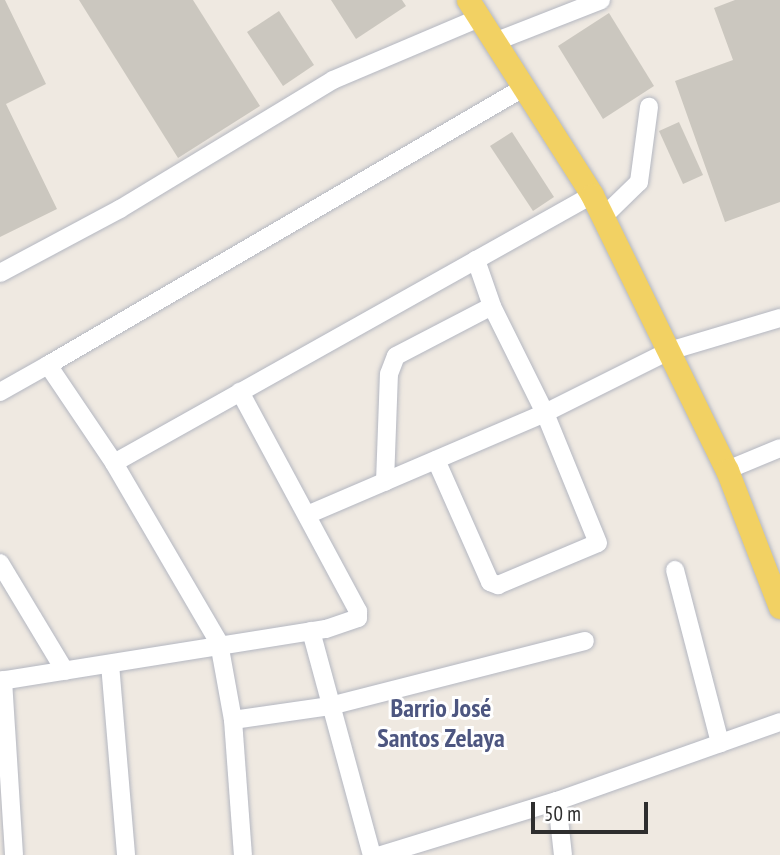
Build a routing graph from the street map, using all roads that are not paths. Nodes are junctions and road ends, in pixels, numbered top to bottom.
1 (601, 0) edge
2 (473, 9) edge
3 (494, 42) junction
4 (523, 88) junction
5 (649, 107) dead end
6 (592, 195) junction
7 (603, 217) junction
8 (476, 260) junction
9 (0, 273) edge
10 (492, 306) junction
11 (780, 318) edge
12 (668, 351) junction
13 (48, 365) junction
14 (240, 392) junction
15 (0, 393) edge
16 (545, 413) junction
17 (780, 448) edge
18 (436, 460) junction
19 (114, 463) junction
20 (727, 470) junction
21 (385, 482) junction
22 (307, 515) junction
23 (0, 563) edge
24 (676, 570) dead end
25 (780, 607) edge
26 (311, 631) junction
27 (585, 642) dead end
28 (219, 643) junction
29 (110, 664) junction
30 (65, 671) junction
31 (2, 681) edge
32 (330, 706) junction
33 (233, 720) junction
34 (780, 722) edge
35 (720, 743) junction
36 (557, 801) junction
37 (14, 855) edge
38 (126, 855) edge
39 (243, 855) edge
40 (372, 855) edge
41 (381, 855) edge
42 (563, 855) edge

1 - 3 street
2 - 3 main road
2 - 9 street
3 - 4 main road
4 - 6 main road
4 - 13 street
5 - 7 street
6 - 7 main road
6 - 8 street
7 - 12 main road
8 - 10 street
8 - 14 street
10 - 16 street
10 - 21 street
11 - 12 street
12 - 16 street
12 - 20 main road
13 - 15 street
13 - 19 street
14 - 19 street
14 - 22 street
16 - 18 street
16 - 18 street
17 - 20 street
18 - 21 street
19 - 28 street
20 - 25 main road
21 - 22 street
22 - 26 street
23 - 30 street
24 - 35 street
26 - 28 street
26 - 32 street
27 - 32 street
28 - 29 street
28 - 33 street
29 - 30 street
29 - 38 street
30 - 31 street
31 - 37 street
32 - 33 street
32 - 40 street
33 - 39 street
34 - 35 street
35 - 36 street
36 - 41 street
36 - 42 street

